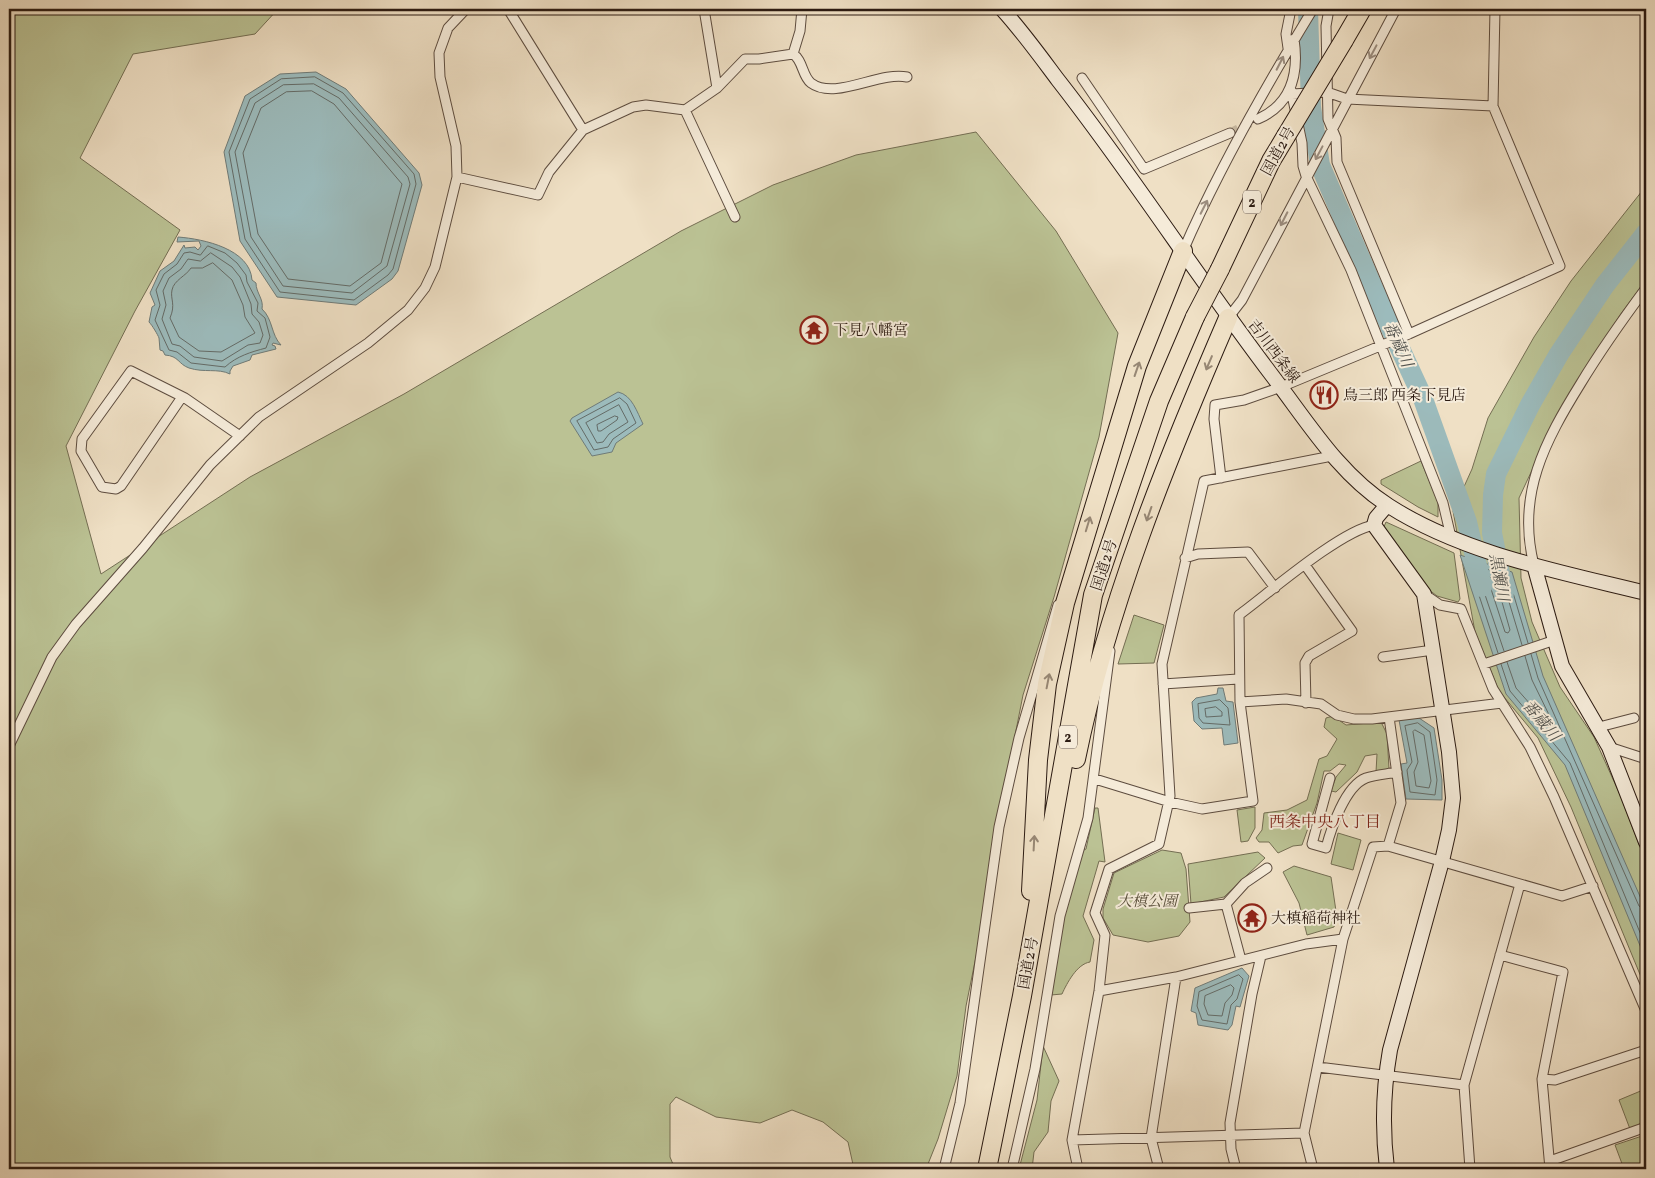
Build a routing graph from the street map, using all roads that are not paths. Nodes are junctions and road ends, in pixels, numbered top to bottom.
1 (466, 9) edge
2 (508, 9) edge
3 (707, 9) edge
4 (802, 9) edge
5 (1291, 9) edge
6 (1313, 9) edge
7 (1329, 9) edge
8 (1362, 9) edge
9 (1396, 9) edge
10 (1496, 9) edge
11 (1006, 10) edge
12 (1294, 39) junction
13 (1288, 48) junction
14 (793, 54) junction
15 (906, 77) dead end
16 (1082, 78) dead end
17 (717, 88) junction
18 (1327, 92) junction
19 (1292, 93) junction
20 (1348, 99) junction
21 (1494, 106) junction
22 (684, 110) junction
23 (1258, 119) tunnel mouth
24 (1332, 129) junction
25 (583, 130) junction
26 (1230, 133) tunnel mouth
27 (1122, 137) junction
28 (1108, 144) junction
29 (1306, 176) junction
30 (458, 177) junction
31 (735, 217) dead end
32 (1183, 251) junction
33 (1646, 288) edge
34 (1228, 318) junction
35 (1409, 334) junction
36 (1380, 345) junction
37 (1281, 387) junction
38 (182, 397) junction
39 (240, 436) junction
40 (1332, 456) junction
41 (1221, 478) junction
42 (1387, 505) junction
43 (1374, 525) junction
44 (1453, 538) junction
45 (1185, 558) junction
46 (1305, 565) junction
47 (1534, 565) junction
48 (1126, 580) junction
49 (1275, 588) junction
50 (1646, 593) edge
51 (1424, 594) junction
52 (1065, 603) junction
53 (1550, 641) junction
54 (1433, 650) junction
55 (1383, 657) dead end
56 (1486, 663) junction
57 (1238, 679) junction
58 (1163, 684) junction
59 (1240, 702) junction
60 (1306, 702) junction
61 (1502, 703) junction
62 (1442, 710) junction
63 (1388, 716) junction
64 (1634, 718) dead end
65 (1599, 727) junction
66 (9, 746) edge
67 (1609, 747) junction
68 (1646, 759) edge
69 (1397, 772) junction
70 (1330, 778) dead end
71 (1095, 780) junction
72 (1170, 802) junction
73 (1646, 842) edge
74 (1388, 846) junction
75 (1442, 861) junction
76 (1267, 868) dead end
77 (1520, 884) junction
78 (1593, 886) junction
79 (1226, 904) junction
80 (1189, 908) dead end
81 (1343, 939) junction
82 (1261, 956) junction
83 (1500, 956) junction
84 (1241, 960) junction
85 (1176, 977) junction
86 (1099, 991) junction
87 (1022, 996) junction
88 (1646, 1012) edge
89 (1646, 1050) edge
90 (1318, 1066) junction
91 (1386, 1075) junction
92 (1542, 1079) junction
93 (1464, 1085) junction
94 (1646, 1127) edge
95 (1304, 1134) junction
96 (1230, 1137) junction
97 (1151, 1138) junction
98 (1072, 1140) junction
99 (1550, 1165) edge
100 (944, 1169) edge
101 (987, 1169) edge
102 (1012, 1169) edge
103 (1078, 1169) edge
104 (1159, 1169) edge
105 (1236, 1169) edge
106 (1314, 1169) edge
107 (1387, 1169) edge
108 (1470, 1169) edge

1 - 30 street
2 - 25 street
3 - 17 street
4 - 14 street
5 - 13 street
6 - 12 street
7 - 18 street
8 - 87 highway, 国道2号 / 2, bridge
9 -> 20 street
10 - 21 street
11 - 28 street, 吉川西条線
12 - 13 street
12 - 19 street
32 -> 13 street
14 - 15 street
14 - 17 street
16 - 27 street
17 - 22 street
18 - 19 street
18 - 20 street
18 - 24 street
19 - 23 street
19 - 29 street
20 - 21 street
20 - 24 street
21 - 35 street
22 - 25 street
22 - 31 street
24 -> 29 street
24 - 35 street
25 - 30 street
26 - 27 street
27 - 28 street
28 - 32 street, 吉川西条線
29 -> 34 street
29 - 36 street
30 - 39 street
32 - 34 street, 吉川西条線
52 -> 32 highway
33 - 47 street
34 - 37 street, 吉川西条線
34 -> 48 highway
35 - 36 street
36 - 37 street
36 - 44 street
37 - 40 street, 吉川西条線
37 - 41 street
38 - 38 street
38 - 39 street
39 - 66 street
40 - 41 street
40 - 42 street, 吉川西条線
41 - 45 street
42 - 43 street
42 - 44 street, 吉川西条線
43 - 46 street
43 - 51 street
44 - 47 street, 吉川西条線
45 - 49 street
45 - 58 street
46 - 49 street
46 - 60 street
47 - 50 street, 吉川西条線
47 - 53 street
48 - 71 street
48 - 87 highway
49 - 57 street
51 - 54 street
51 - 56 street
87 -> 52 highway
52 - 100 street
53 - 56 street
53 - 65 street
54 - 55 street
54 - 62 street
56 - 61 street
57 - 58 street
57 - 59 street
58 - 72 street
59 - 60 street
59 - 72 street
60 - 63 street
61 - 62 street
61 - 78 street
62 - 63 street
62 - 75 street
63 - 69 street
64 - 65 street
65 - 67 street
67 - 68 street
67 - 73 street
69 - 70 street
69 - 74 street
71 - 72 street
71 - 102 street
72 - 86 street
74 - 75 street
74 - 81 street
75 - 77 street
75 - 91 street
76 - 79 street
77 - 78 street
77 - 83 street
78 - 88 street
79 - 80 street
79 - 84 street
81 - 82 street
81 - 90 street
82 - 84 street
82 - 96 street
83 - 92 street
83 - 93 street
84 - 85 street
85 - 86 street
85 - 97 street
86 - 98 street
87 - 101 highway, 国道2号 / 2
89 - 92 street
90 - 91 street
90 - 95 street
91 - 93 street
91 - 107 street
92 - 99 street
93 - 108 street
94 - 99 street
95 - 96 street
95 - 106 street
96 - 97 street
96 - 105 street
97 - 98 street
97 - 104 street
98 - 103 street

